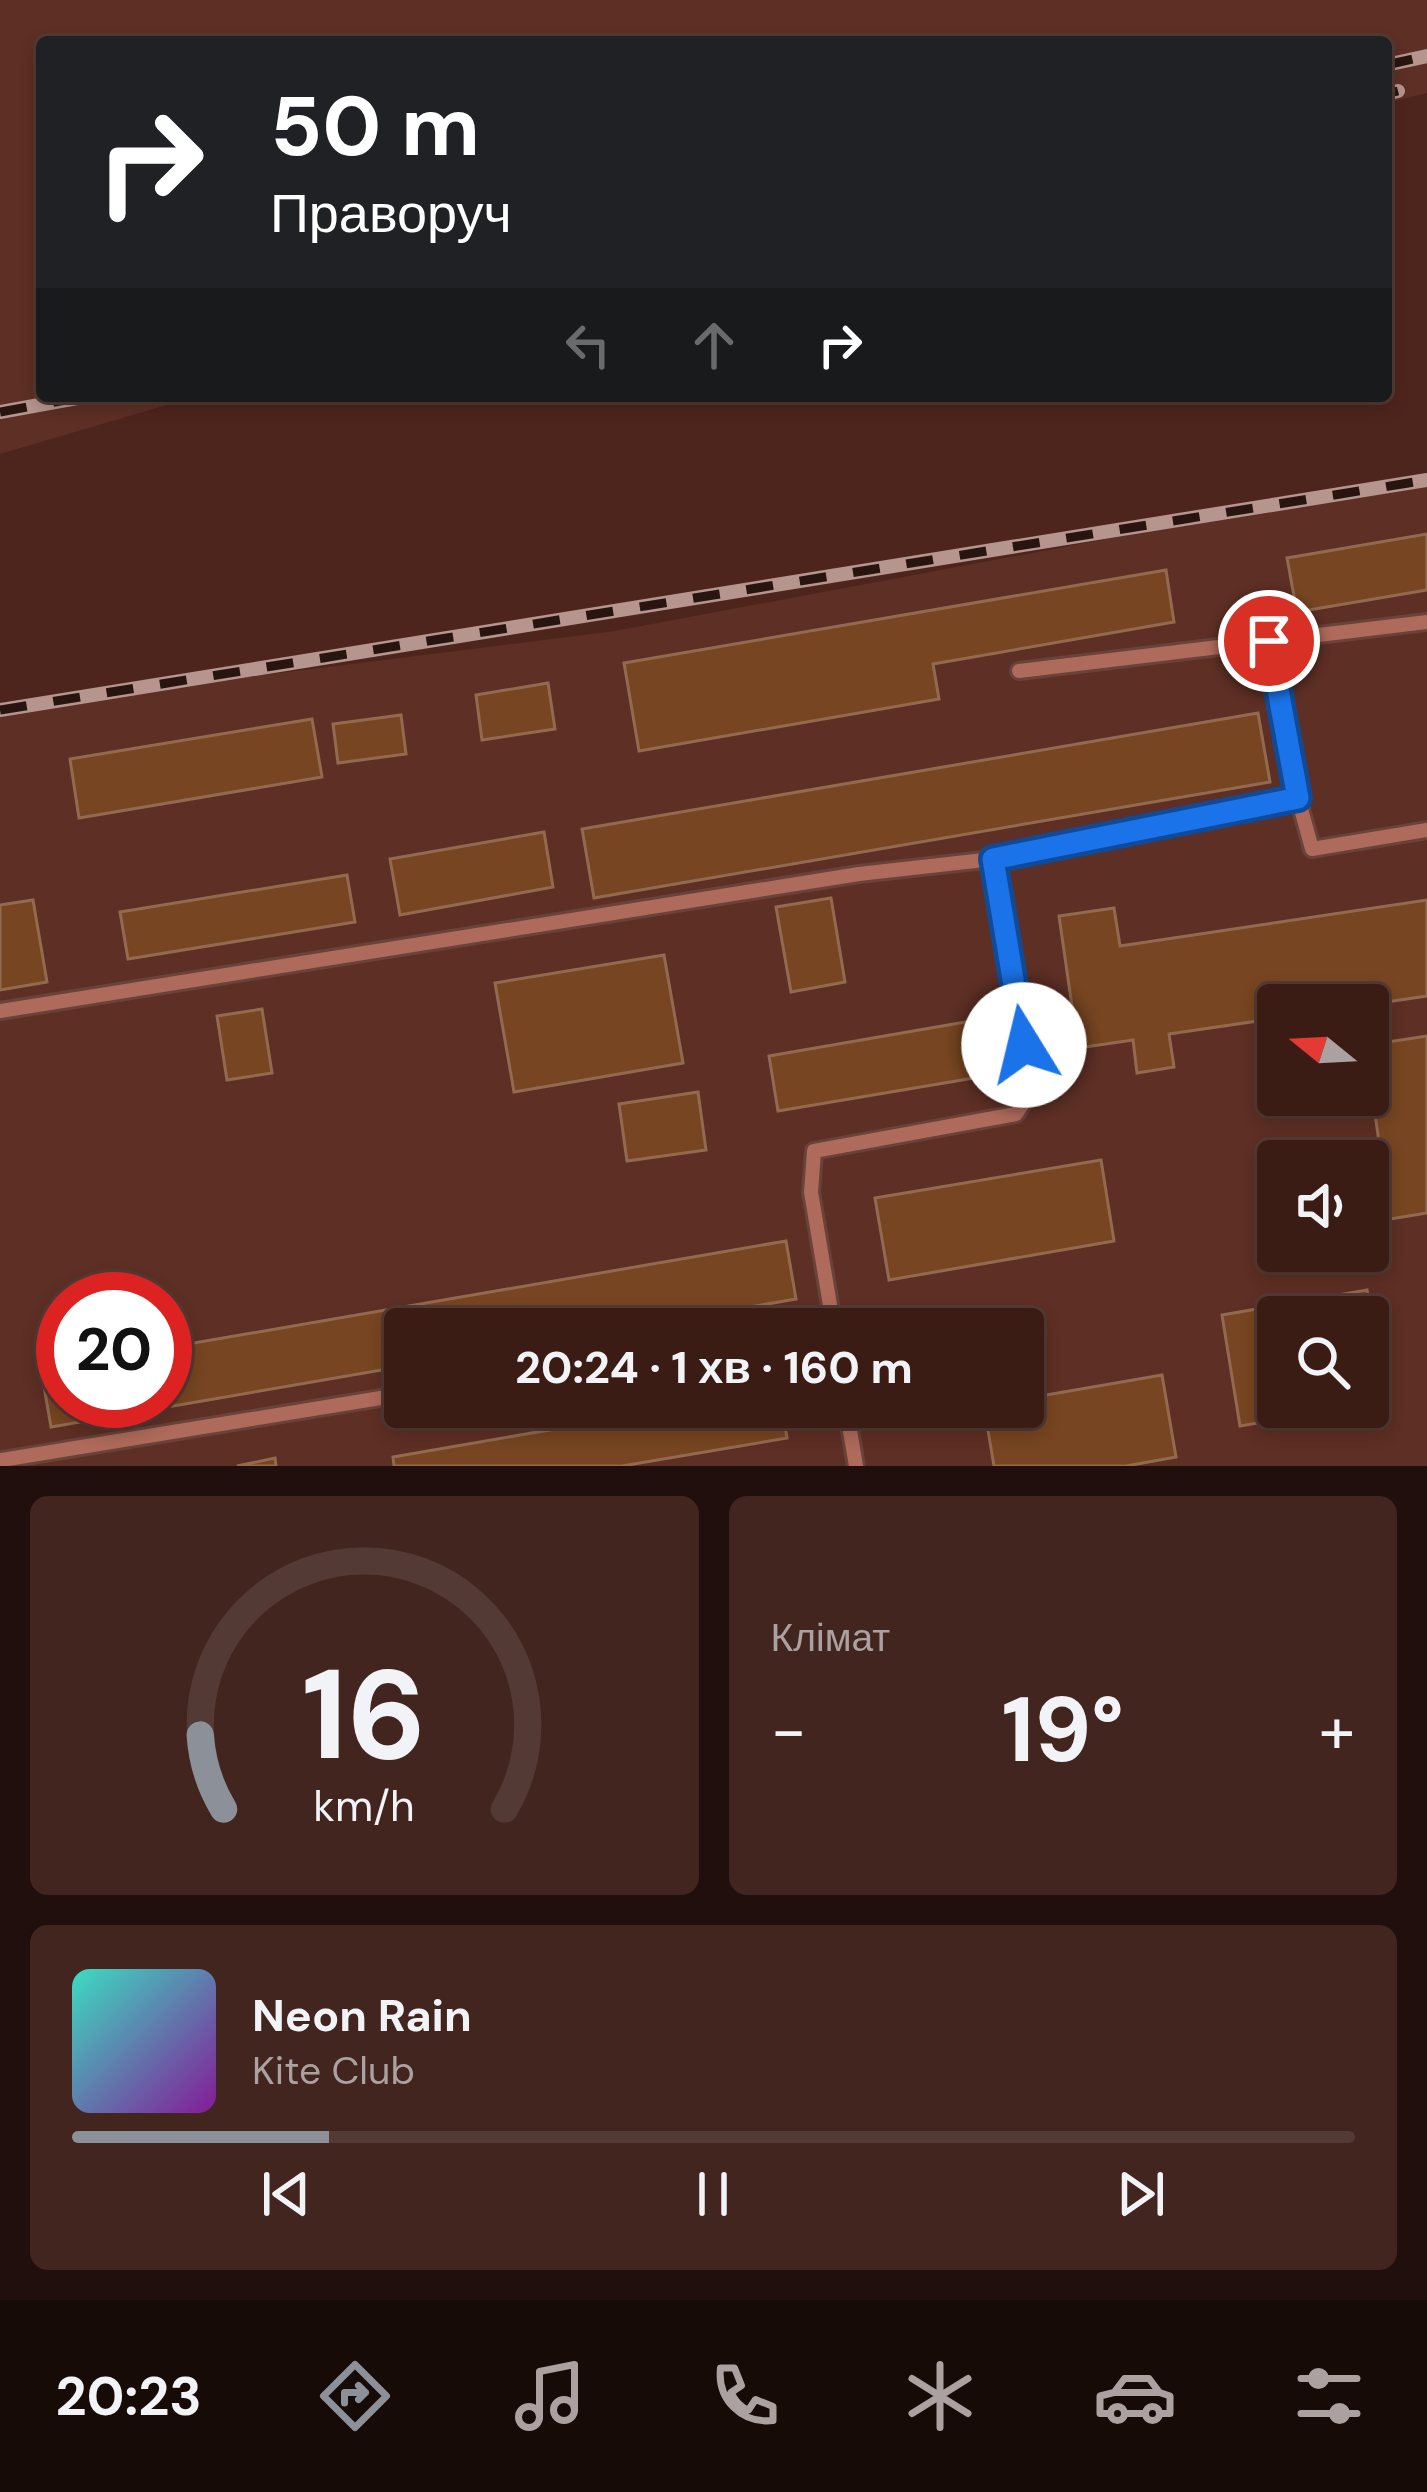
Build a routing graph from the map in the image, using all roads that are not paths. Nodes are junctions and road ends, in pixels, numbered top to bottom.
1 (1427, 622) edge
2 (1269, 641) junction
3 (1019, 671) dead end
4 (1298, 798) junction
5 (1427, 830) edge
6 (993, 859) junction
7 (0, 1011) edge
8 (830, 1308) edge
9 (384, 1397) edge
10 (850, 1428) edge
11 (2, 1458) edge
12 (856, 1466) edge

1 - 2 lane
2 - 3 lane
2 - 4 lane
4 - 5 lane
4 - 6 lane
6 - 7 lane
6 - 8 lane
9 - 11 lane
10 - 12 lane

